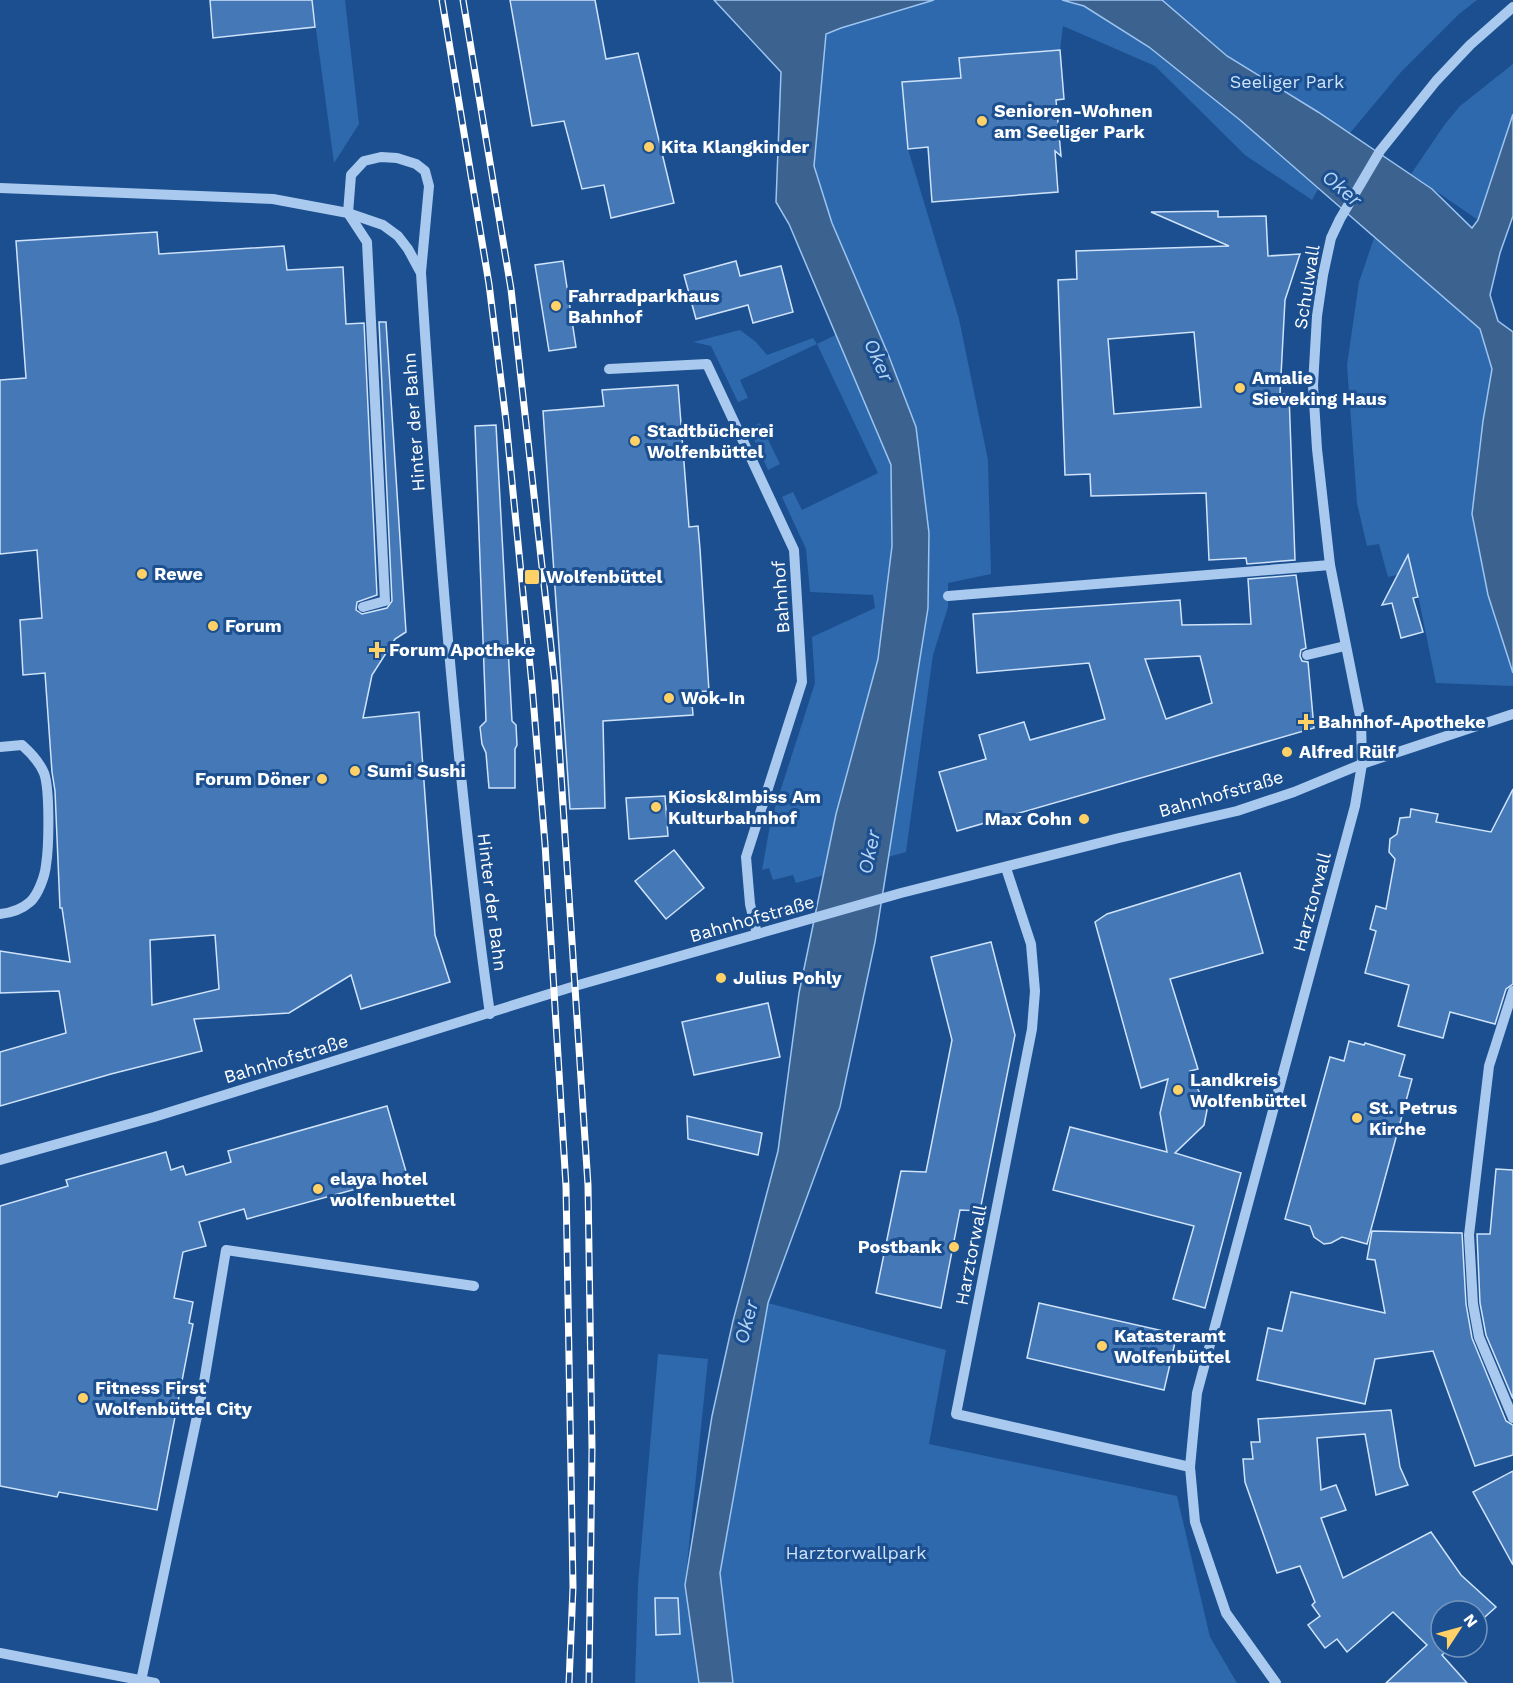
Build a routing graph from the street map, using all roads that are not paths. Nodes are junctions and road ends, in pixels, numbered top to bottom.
1 (1513, 7) edge
2 (0, 188) edge
3 (348, 213) junction
4 (421, 273) junction
5 (609, 369) dead end
6 (1330, 565) junction
7 (948, 596) dead end
8 (363, 607) dead end
9 (1345, 646) junction
10 (1307, 655) dead end
11 (1513, 714) edge
12 (0, 747) edge
13 (1362, 764) junction
14 (1006, 868) junction
15 (0, 914) edge
16 (757, 934) junction
17 (1513, 991) edge
18 (490, 1014) junction
19 (0, 1160) edge
20 (474, 1286) dead end
21 (1513, 1418) edge
22 (1190, 1467) junction
23 (0, 1653) edge
24 (141, 1681) junction
25 (155, 1683) edge
26 (1276, 1683) edge

1 - 6 street, Schulwall
2 - 3 street, Hinter der Bahn
3 - 4 street, Hinter der Bahn
3 - 4 street
3 - 8 street
4 - 18 street, Hinter der Bahn
5 - 16 street, Bahnhof
6 - 7 street
6 - 9 street, Schulwall
9 - 10 street
9 - 13 street, Schulwall
11 - 13 street, Bahnhofstraße
12 - 15 street
13 - 14 street, Bahnhofstraße
13 - 22 street, Harztorwall
14 - 16 street, Bahnhofstraße
14 - 22 street, Harztorwall
16 - 18 street, Bahnhofstraße
17 - 21 street
18 - 19 street, Bahnhofstraße
20 - 24 street
22 - 26 street, Harztorwall
23 - 24 street
24 - 25 street

